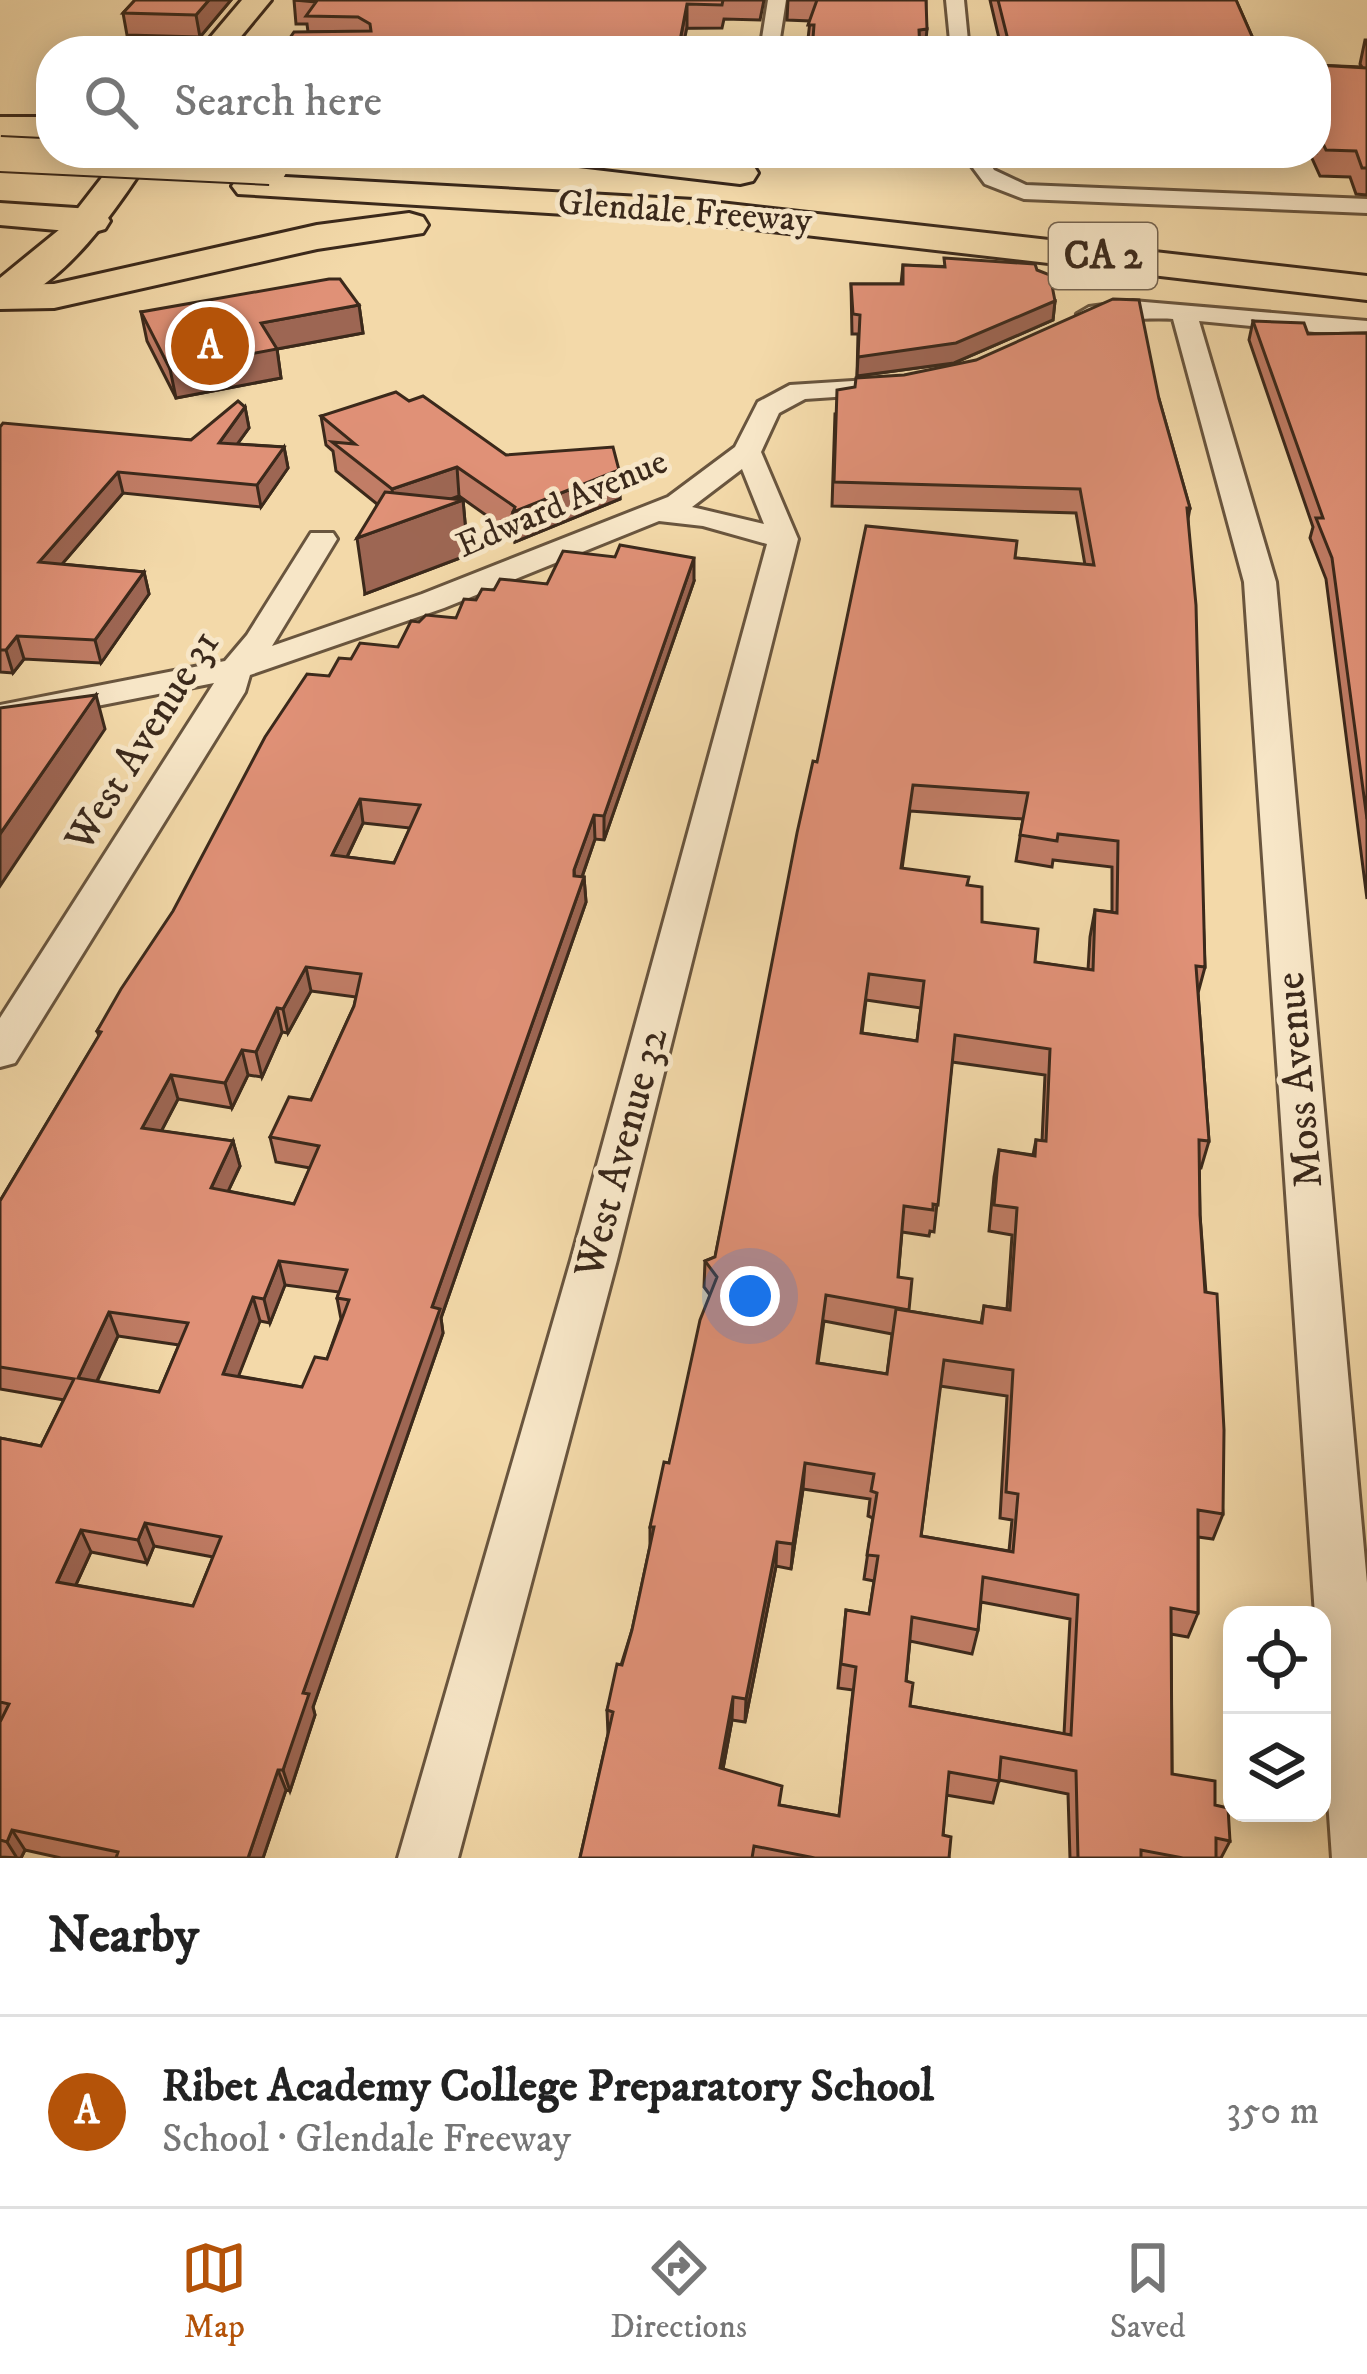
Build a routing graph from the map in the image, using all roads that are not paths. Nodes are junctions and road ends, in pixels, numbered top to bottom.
1 (257, 0) edge
2 (777, 0) edge
3 (955, 0) edge
4 (227, 36) edge
5 (771, 36) edge
6 (959, 36) edge
7 (0, 127) edge
8 (36, 128) edge
9 (0, 154) edge
10 (36, 157) edge
11 (127, 168) edge
12 (166, 168) edge
13 (707, 168) edge
14 (979, 168) edge
15 (0, 174) edge
16 (261, 176) junction
17 (784, 178) dead end
18 (629, 205) junction
19 (965, 205) dead end
20 (1367, 206) edge
21 (0, 214) edge
22 (91, 221) junction
23 (1121, 234) junction
24 (1367, 266) edge
25 (1367, 289) edge
26 (0, 296) edge
27 (1184, 312) junction
28 (1072, 322) edge
29 (1367, 329) edge
30 (935, 380) edge
31 (747, 452) junction
32 (657, 512) junction
33 (322, 539) dead end
34 (783, 539) junction
35 (236, 669) junction
36 (0, 715) edge
37 (0, 1052) edge
38 (428, 1858) edge
39 (1362, 1858) edge

1 - 4 main road
2 - 5 street
3 - 6 street
7 - 8 highway
9 - 10 highway, Glendale Freeway / CA 2, bridge
11 - 22 main road
12 - 16 highway, Glendale Freeway / CA 2, bridge
13 - 17 highway
14 - 20 street
15 - 16 highway, Glendale Freeway / CA 2
16 - 18 highway, Glendale Freeway / CA 2
16 - 18 highway, Glendale Freeway / CA 2
18 - 23 highway, Glendale Freeway / CA 2
18 - 25 highway, Glendale Freeway / CA 2
18 - 26 highway
19 - 23 highway
21 - 22 highway
22 - 26 main road
23 - 24 highway, Glendale Freeway / CA 2
27 - 28 street
27 - 29 street
27 - 39 street, Moss Avenue
30 - 31 street, Edward Avenue
31 - 32 street, Edward Avenue
31 - 34 street
32 - 34 street
32 - 35 street, Edward Avenue
33 - 35 street, West Avenue 31
34 - 38 street, West Avenue 32
35 - 36 street, Edward Avenue
35 - 37 street, West Avenue 31

